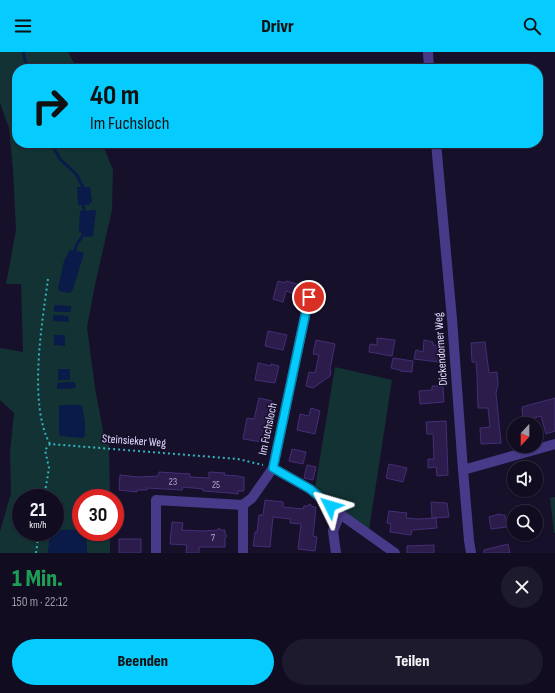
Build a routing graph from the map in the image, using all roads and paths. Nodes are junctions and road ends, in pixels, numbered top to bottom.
1 (428, 52) edge
2 (429, 64) edge
3 (436, 148) edge
4 (48, 279) dead end
5 (309, 297) dead end
6 (50, 444) junction
7 (555, 444) edge
8 (273, 468) junction
9 (463, 470) junction
10 (46, 489) edge
11 (243, 505) junction
12 (340, 514) junction
13 (38, 541) edge
14 (36, 553) edge
15 (156, 553) edge
16 (242, 553) edge
17 (336, 553) edge
18 (396, 553) edge
19 (471, 553) edge

1 - 2 street
3 - 9 street, Dickendorner Weg
4 - 6 path
5 - 8 street, Im Fuchsloch
6 - 8 path, Steinsieker Weg
6 - 10 path
7 - 9 street
8 - 11 street
8 - 12 street, Im Fuchsloch
9 - 19 street, Dickendorner Weg
11 - 15 street
11 - 16 street
12 - 17 street
12 - 18 street, Im Fuchsloch
13 - 14 path

